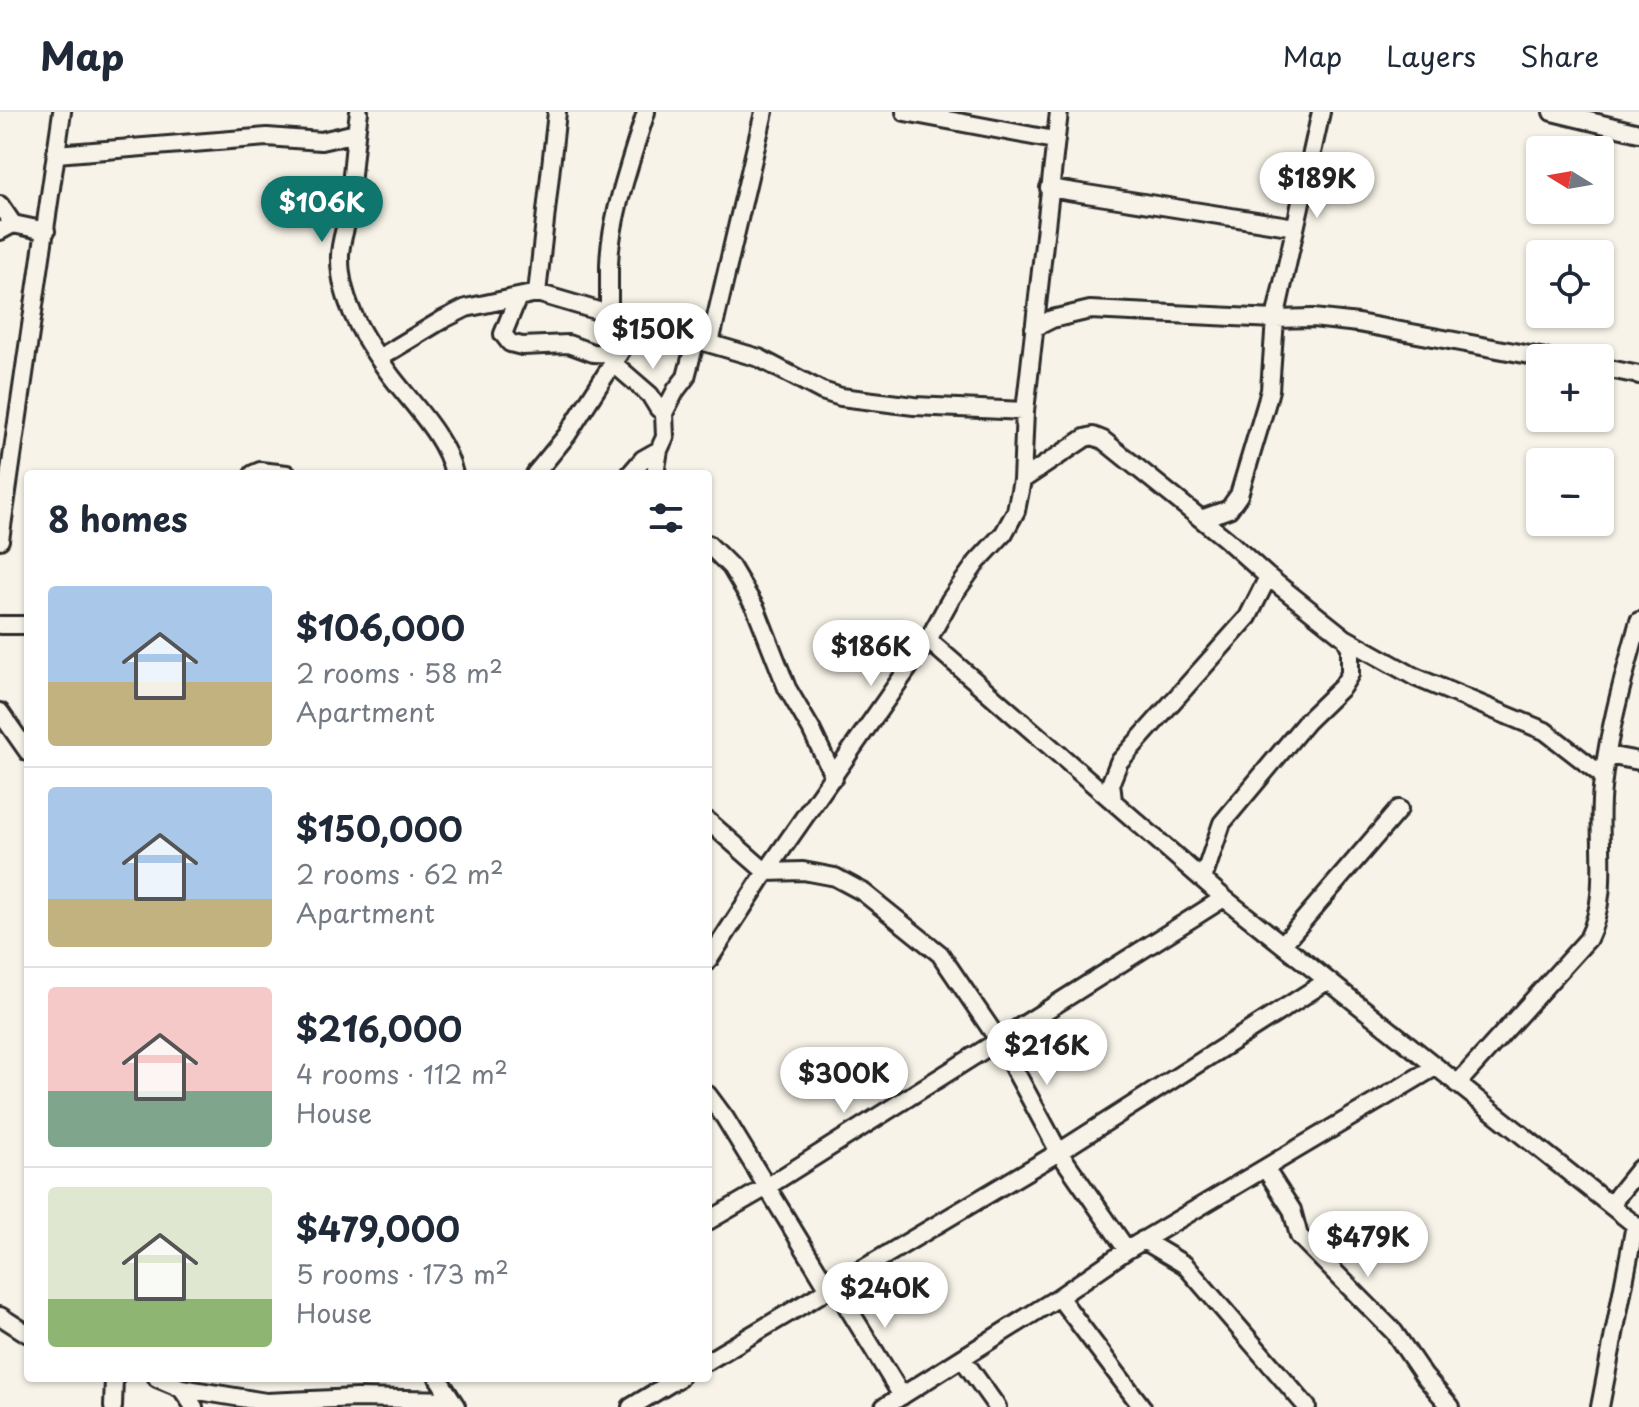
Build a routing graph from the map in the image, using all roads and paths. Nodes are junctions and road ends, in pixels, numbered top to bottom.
1 (62, 112) edge
2 (359, 112) edge
3 (557, 112) edge
4 (646, 112) edge
5 (764, 112) edge
6 (905, 112) edge
7 (1059, 112) edge
8 (1321, 112) edge
9 (1552, 112) edge
10 (356, 133) junction
11 (1639, 133) edge
12 (1054, 140) junction
13 (56, 154) junction
14 (1049, 188) junction
15 (0, 205) edge
16 (1295, 227) junction
17 (6, 228) edge
18 (46, 231) junction
19 (537, 293) junction
20 (518, 297) junction
21 (609, 315) junction
22 (1275, 319) junction
23 (638, 324) junction
24 (1034, 328) junction
25 (703, 341) junction
26 (1526, 354) edge
27 (379, 358) junction
28 (616, 359) junction
29 (1614, 370) edge
30 (1639, 375) edge
31 (1025, 411) junction
32 (664, 413) junction
33 (659, 450) junction
34 (453, 470) edge
35 (538, 470) edge
36 (633, 470) edge
37 (656, 470) edge
38 (1022, 480) junction
39 (1229, 509) junction
40 (1201, 519) junction
41 (1226, 539) junction
42 (0, 540) edge
43 (712, 548) edge
44 (1266, 575) junction
45 (1639, 621) edge
46 (0, 625) edge
47 (24, 625) edge
48 (1345, 638) junction
49 (928, 640) junction
50 (0, 712) edge
51 (24, 746) edge
52 (1607, 755) junction
53 (1639, 761) edge
54 (1603, 776) junction
55 (834, 777) junction
56 (1113, 801) junction
57 (1399, 809) dead end
58 (712, 825) edge
59 (766, 872) junction
60 (1203, 879) junction
61 (1224, 898) junction
62 (1283, 944) junction
63 (712, 955) edge
64 (1327, 981) junction
65 (999, 1041) junction
66 (1435, 1067) junction
67 (1457, 1084) junction
68 (712, 1100) edge
69 (1059, 1152) junction
70 (1265, 1168) junction
71 (1639, 1169) edge
72 (765, 1188) junction
73 (1610, 1205) junction
74 (712, 1219) edge
75 (1637, 1226) edge
76 (1143, 1240) junction
77 (1127, 1250) junction
78 (832, 1287) junction
79 (1059, 1297) junction
80 (0, 1316) edge
81 (24, 1331) edge
82 (962, 1358) junction
83 (712, 1359) edge
84 (114, 1382) edge
85 (167, 1382) edge
86 (443, 1382) edge
87 (672, 1382) edge
88 (181, 1388) junction
89 (902, 1396) junction
90 (454, 1403) edge
91 (113, 1407) edge
92 (194, 1407) edge
93 (631, 1407) edge
94 (884, 1407) edge
95 (997, 1407) edge
96 (1142, 1407) edge
97 (1307, 1407) edge
98 (1451, 1407) edge
99 (1600, 1407) edge

1 - 13 street
2 - 10 street
3 - 19 street
4 - 21 street
5 - 25 street
6 - 12 street
7 - 12 street
8 - 16 street
9 - 11 street
10 - 13 street
10 - 27 street
12 - 14 street
13 - 18 street
14 - 16 street
14 - 24 street
15 - 17 street
16 - 22 street
17 - 18 street
18 - 42 street
19 - 20 street
19 - 21 street
20 - 27 street
20 - 28 street
21 - 23 street
22 - 24 street
22 - 26 street
22 - 39 street
23 - 25 street
23 - 28 street
24 - 31 street
25 - 31 street
25 - 32 street
27 - 34 street
28 - 32 street
28 - 35 street
29 - 30 street
31 - 38 street
32 - 33 street
33 - 36 street
33 - 37 street
38 - 40 street
38 - 49 street
39 - 40 street
39 - 41 street
40 - 41 street
41 - 44 street
43 - 55 street
44 - 48 street
44 - 56 street
45 - 52 street
46 - 47 street
48 - 54 street
48 - 60 street
49 - 55 street
49 - 56 street
50 - 51 street
52 - 53 street
52 - 54 street
54 - 67 street
55 - 59 street
56 - 60 street
57 - 62 street
58 - 59 street
59 - 63 street
59 - 65 street
60 - 61 street
61 - 62 street
61 - 65 street
62 - 64 street
64 - 66 street
64 - 69 street
65 - 69 street
65 - 72 street
66 - 67 street
66 - 70 street
67 - 73 street
68 - 72 street
69 - 77 street
69 - 78 street
70 - 76 street
70 - 98 street
71 - 73 street
72 - 74 street
72 - 78 street
73 - 75 street
75 - 99 street
76 - 77 street
76 - 97 street
77 - 79 street
78 - 83 street
78 - 89 street
79 - 82 street
79 - 96 street
80 - 81 street
82 - 89 street
82 - 95 street
84 - 91 street
85 - 88 street
86 - 90 street
87 - 93 street
88 - 90 street
88 - 92 street
89 - 94 street

